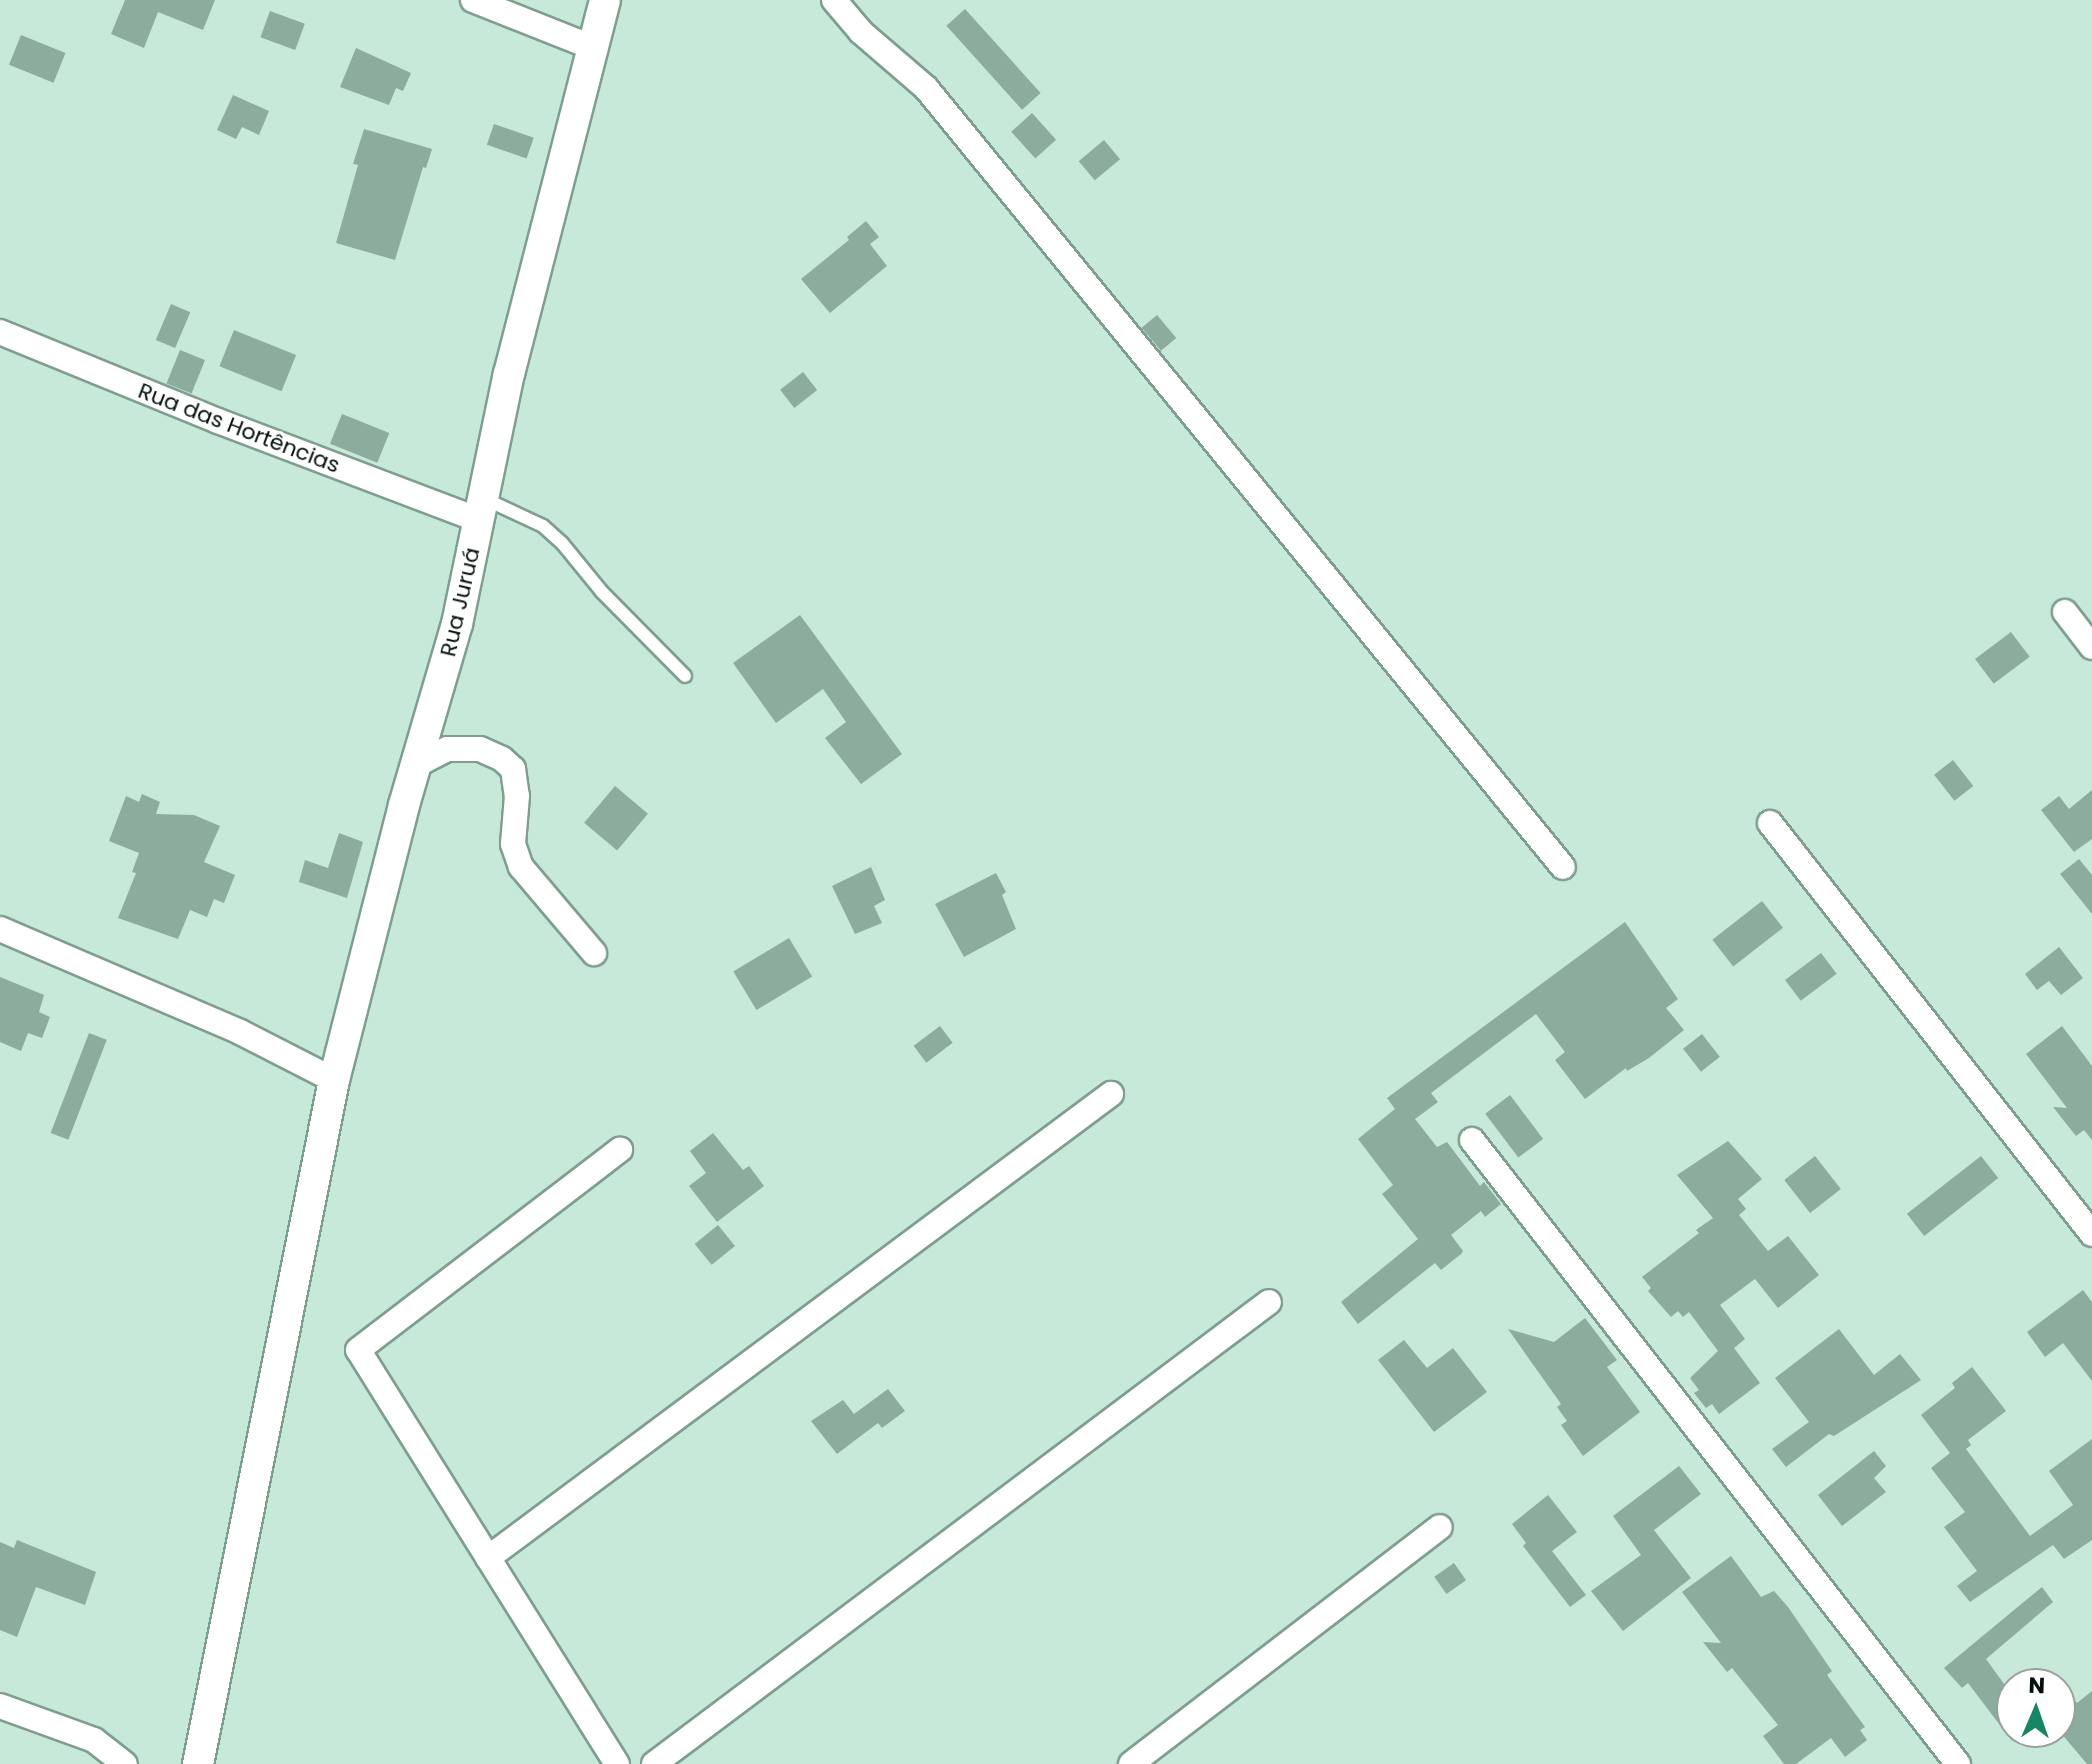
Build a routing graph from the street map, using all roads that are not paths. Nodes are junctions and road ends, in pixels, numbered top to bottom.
1 (473, 0) edge
2 (605, 0) edge
3 (834, 0) edge
4 (592, 47) junction
5 (0, 332) edge
6 (481, 509) junction
7 (2065, 612) dead end
8 (2092, 647) edge
9 (685, 676) dead end
10 (416, 765) junction
11 (1770, 823) dead end
12 (1563, 867) dead end
13 (0, 929) edge
14 (594, 953) dead end
15 (334, 1080) junction
16 (1111, 1094) dead end
17 (1472, 1140) dead end
18 (620, 1150) dead end
19 (2092, 1234) edge
20 (1269, 1302) dead end
21 (1440, 1527) dead end
22 (488, 1558) junction
23 (0, 1706) edge
24 (125, 1764) edge
25 (198, 1764) edge
26 (617, 1764) edge
27 (654, 1764) edge
28 (1131, 1764) edge
29 (1958, 1764) edge

1 - 4 street
2 - 4 street, Rua Juruá
3 - 12 street
4 - 6 street, Rua Juruá
5 - 6 street, Rua das Hortências
6 - 9 lane
6 - 10 street, Rua Juruá
7 - 8 street
10 - 14 street
10 - 15 street, Rua Juruá
11 - 19 street
13 - 15 street
15 - 25 street, Rua Juruá
16 - 22 street
17 - 29 street
18 - 22 street
20 - 27 street
21 - 28 street
22 - 26 street
23 - 24 street

